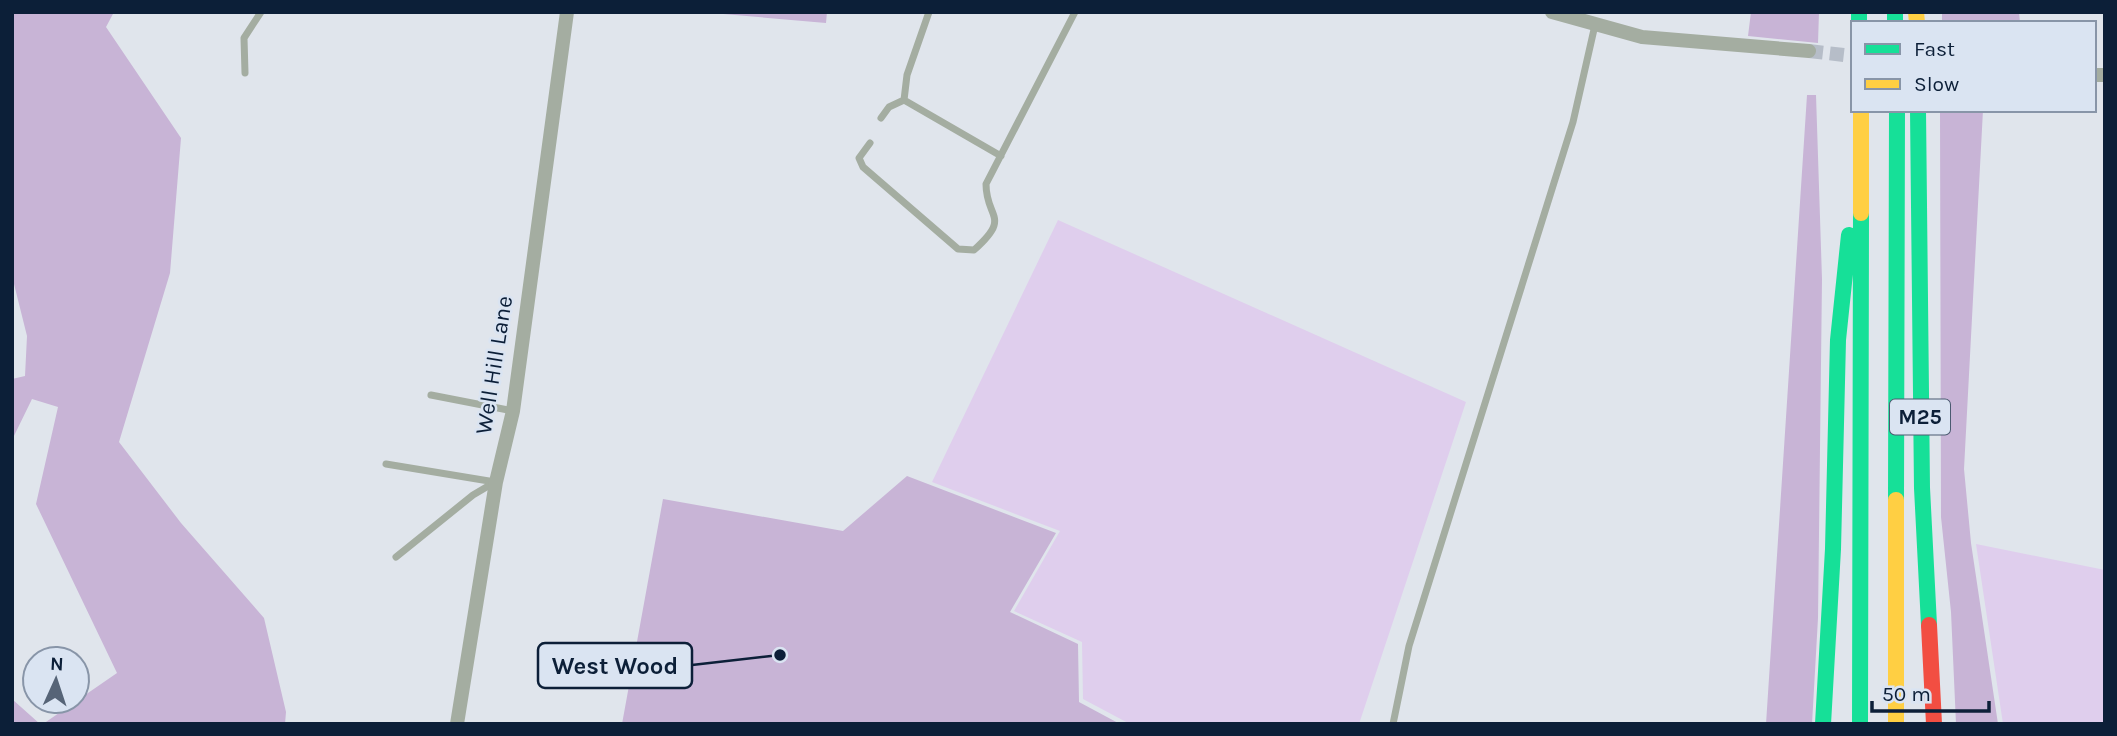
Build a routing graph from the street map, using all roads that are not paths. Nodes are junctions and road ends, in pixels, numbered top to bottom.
1 (261, 12) edge
2 (567, 12) edge
3 (929, 12) edge
4 (1075, 12) edge
5 (1552, 12) edge
6 (1572, 15) edge
7 (1596, 24) junction
8 (1809, 51) tunnel mouth
9 (245, 74) dead end
10 (904, 100) junction
11 (1861, 112) edge
12 (1897, 112) edge
13 (1918, 112) edge
14 (881, 118) dead end
15 (870, 143) dead end
16 (1001, 156) junction
17 (1861, 156) junction
18 (430, 395) dead end
19 (513, 411) junction
20 (386, 464) dead end
21 (496, 482) junction
22 (396, 556) dead end
23 (457, 724) edge
24 (1392, 724) edge
25 (1823, 724) edge
26 (1860, 724) edge
27 (1896, 724) edge
28 (1934, 724) edge

1 - 9 lane
2 - 19 street, Well Hill Lane
3 - 10 lane
4 - 16 lane
5 - 6 street
6 - 7 street
7 - 8 street
7 - 24 lane
10 - 14 lane
10 - 16 lane
11 - 17 highway, M25
12 - 27 highway, M25
13 - 28 highway, M25
15 - 16 lane
17 - 25 highway, M25
17 - 26 highway, M25
18 - 19 lane
19 - 21 street, Well Hill Lane
20 - 21 lane
21 - 22 lane
21 - 23 street, Well Hill Lane

